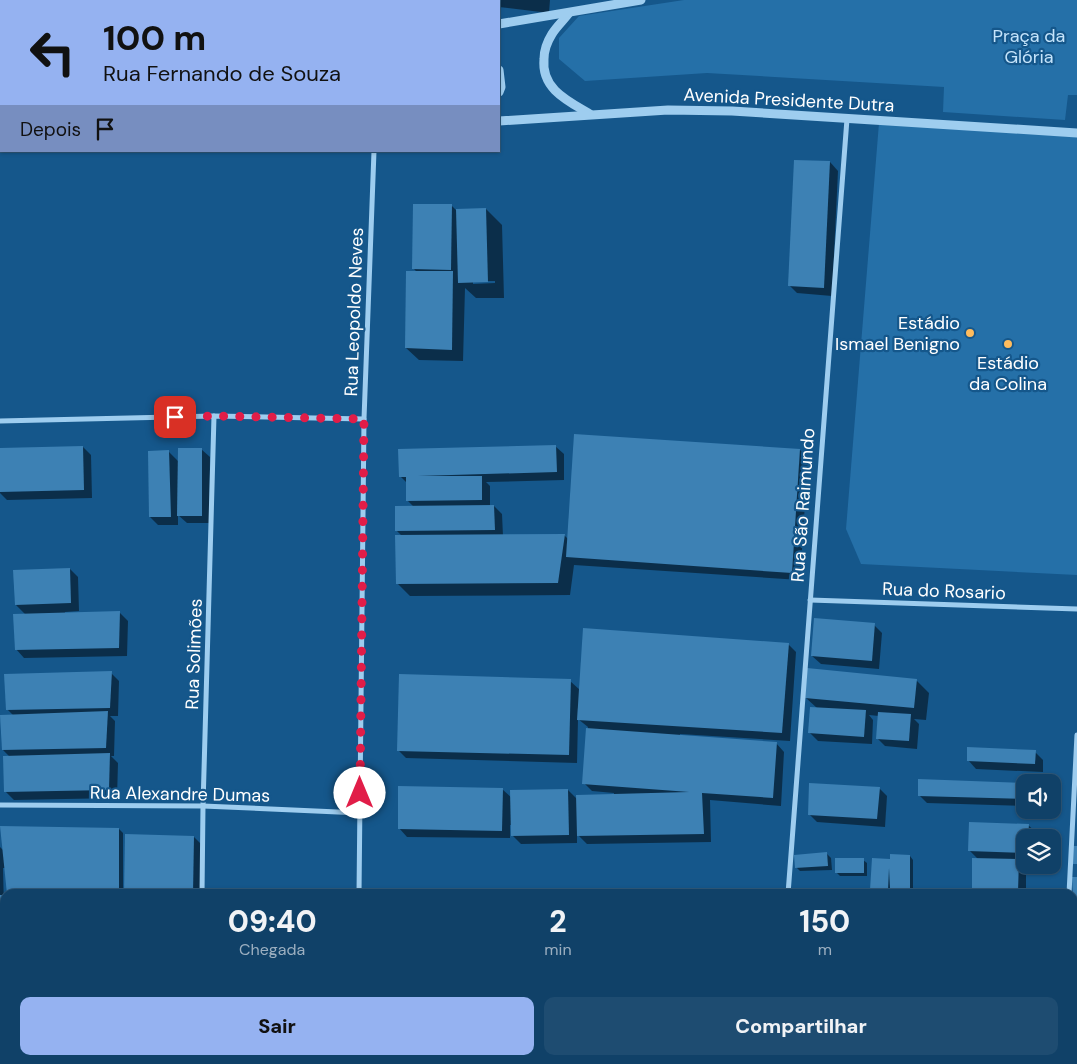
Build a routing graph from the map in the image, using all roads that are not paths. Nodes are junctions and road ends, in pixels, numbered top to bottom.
1 (642, 0) edge
2 (569, 13) junction
3 (500, 24) edge
4 (590, 114) junction
5 (847, 119) junction
6 (500, 121) edge
7 (1077, 133) edge
8 (374, 152) edge
9 (214, 416) junction
10 (364, 419) junction
11 (0, 421) edge
12 (810, 600) junction
13 (1077, 609) edge
14 (1077, 735) edge
15 (0, 805) edge
16 (203, 806) junction
17 (360, 813) junction
18 (202, 889) edge
19 (359, 889) edge
20 (788, 889) edge
21 (1068, 889) edge

1 - 2 street
2 - 3 street
2 - 4 street
4 - 5 street, Avenida Presidente Dutra
4 - 6 street, Avenida Presidente Dutra
5 - 7 street, Avenida Presidente Dutra
5 - 12 street, Rua São Raimundo
8 - 10 street, Rua Leopoldo Neves
9 - 10 street
9 - 11 street
9 - 16 street, Rua Solimões
10 - 17 street, Rua Leopoldo Neves
12 - 13 street, Rua do Rosario
12 - 20 street, Rua São Raimundo
14 - 21 street
15 - 16 street, Rua Alexandre Dumas
16 - 17 street, Rua Alexandre Dumas
16 - 18 street, Rua Solimões
17 - 19 street, Rua Leopoldo Neves

